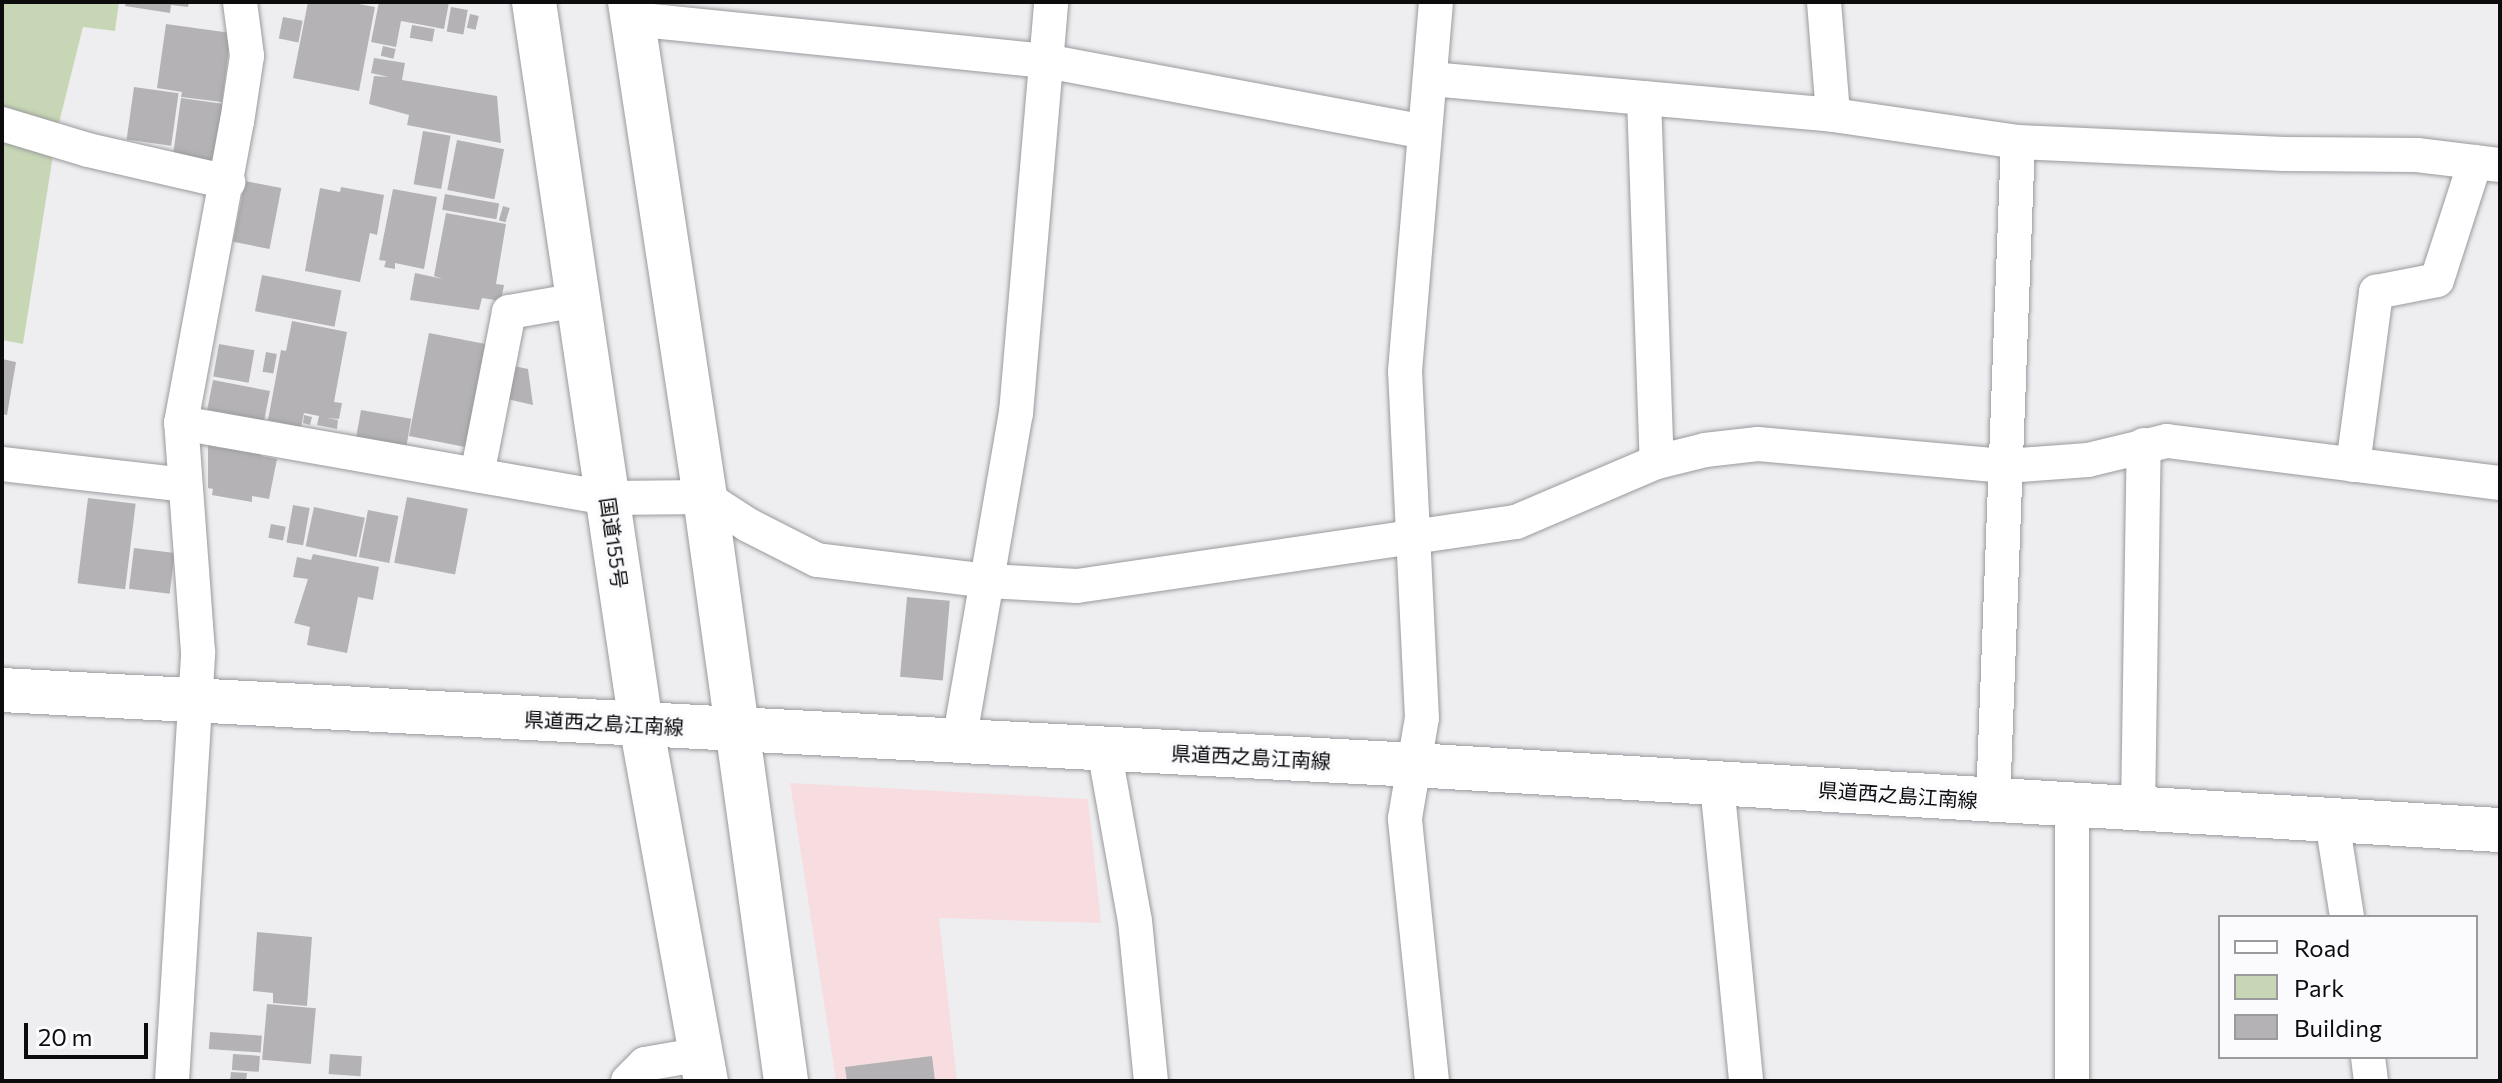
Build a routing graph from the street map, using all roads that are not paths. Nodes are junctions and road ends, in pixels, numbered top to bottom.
1 (240, 2) edge
2 (534, 2) edge
3 (1051, 2) edge
4 (1436, 2) edge
5 (1824, 2) edge
6 (631, 10) edge
7 (1046, 61) junction
8 (1431, 79) junction
9 (1644, 98) junction
10 (1833, 115) junction
11 (2, 124) edge
12 (1424, 132) junction
13 (2018, 142) junction
14 (2488, 163) edge
15 (228, 182) junction
16 (578, 300) junction
17 (181, 423) junction
18 (2144, 445) junction
19 (1657, 462) junction
20 (2, 464) edge
21 (2353, 465) junction
22 (2006, 466) junction
23 (477, 475) junction
24 (2500, 483) edge
25 (185, 485) junction
26 (705, 497) junction
27 (608, 498) junction
28 (1412, 536) junction
29 (989, 581) junction
30 (2, 690) edge
31 (195, 701) junction
32 (641, 724) junction
33 (738, 730) junction
34 (959, 742) junction
35 (1104, 749) junction
36 (1414, 765) junction
37 (1717, 784) junction
38 (1993, 801) junction
39 (2072, 806) junction
40 (2138, 810) junction
41 (2332, 821) junction
42 (2500, 830) edge
43 (2347, 915) edge
44 (2368, 1059) edge
45 (704, 1068) edge
46 (172, 1081) edge
47 (628, 1081) edge
48 (786, 1081) edge
49 (1151, 1081) edge
50 (1432, 1081) edge
51 (1746, 1081) edge
52 (2072, 1081) edge
53 (2371, 1081) edge

1 - 15 street
2 - 16 main road, 国道155号
3 - 7 street
4 - 8 street
5 - 10 street
6 - 7 street
6 - 26 main road
7 - 12 street
7 - 29 street
8 - 9 street
8 - 12 street
9 - 10 street
9 - 19 street
10 - 13 street
11 - 15 street
12 - 28 street
13 - 14 street
13 - 22 street
14 - 21 street
15 - 17 street
16 - 23 street
16 - 27 main road, 国道155号
17 - 23 street
17 - 25 street
18 - 21 street
18 - 22 street
18 - 40 street
19 - 22 street
19 - 28 street
20 - 25 street
21 - 24 street
22 - 38 street
23 - 27 street
25 - 31 street
26 - 27 street
26 - 29 street
26 - 33 main road
27 - 32 main road, 国道155号
28 - 29 street
28 - 36 street
29 - 34 street
30 - 31 main road, 県道西之島江南線
31 - 32 main road, 県道西之島江南線
31 - 46 street
32 - 33 main road, 県道西之島江南線
32 - 45 main road, 国道155号
33 - 34 main road, 県道西之島江南線
33 - 48 main road
34 - 35 main road, 県道西之島江南線
35 - 36 main road, 県道西之島江南線
35 - 49 street
36 - 37 main road, 県道西之島江南線
36 - 50 street
37 - 38 main road, 県道西之島江南線
37 - 51 street
38 - 39 main road, 県道西之島江南線
39 - 40 main road, 県道西之島江南線
39 - 52 street
40 - 41 main road, 県道西之島江南線
41 - 42 main road, 県道西之島江南線
41 - 43 street
44 - 53 street
45 - 47 street

